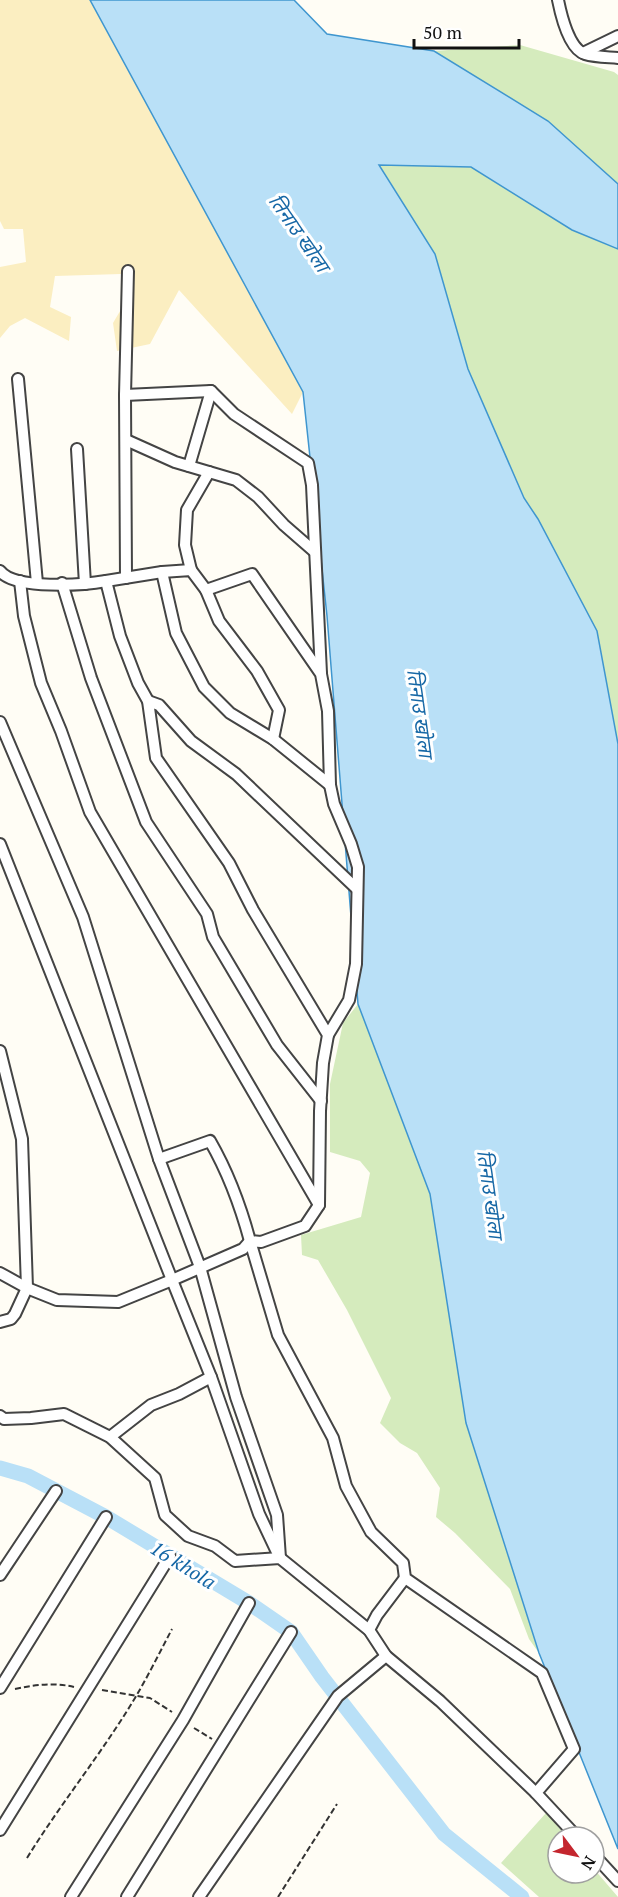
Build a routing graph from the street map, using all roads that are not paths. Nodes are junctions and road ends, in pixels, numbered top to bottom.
1 (558, 0) edge
2 (618, 36) edge
3 (582, 54) junction
4 (618, 58) edge
5 (128, 271) dead end
6 (18, 380) dead end
7 (210, 391) junction
8 (125, 395) junction
9 (126, 440) junction
10 (77, 449) dead end
11 (189, 466) junction
12 (208, 472) junction
13 (315, 552) junction
14 (191, 570) junction
15 (0, 571) edge
16 (162, 572) junction
17 (126, 578) junction
18 (20, 581) junction
19 (106, 581) junction
20 (37, 583) junction
21 (62, 584) junction
22 (86, 584) junction
23 (206, 590) junction
24 (321, 674) junction
25 (147, 701) junction
26 (0, 722) edge
27 (273, 740) junction
28 (330, 785) junction
29 (0, 844) edge
30 (357, 889) junction
31 (328, 1035) junction
32 (0, 1051) edge
33 (321, 1101) junction
34 (159, 1159) junction
35 (319, 1205) junction
36 (250, 1241) junction
37 (200, 1267) junction
38 (0, 1274) edge
39 (172, 1280) junction
40 (27, 1288) junction
41 (0, 1322) edge
42 (211, 1377) junction
43 (0, 1416) edge
44 (110, 1437) junction
45 (56, 1491) dead end
46 (106, 1518) dead end
47 (170, 1556) dead end
48 (279, 1558) junction
49 (0, 1575) edge
50 (405, 1578) junction
51 (249, 1604) dead end
52 (369, 1630) junction
53 (291, 1632) dead end
54 (386, 1656) junction
55 (0, 1688) edge
56 (536, 1792) junction
57 (566, 1825) edge
58 (0, 1830) edge
59 (606, 1868) edge
60 (618, 1881) edge
61 (71, 1897) edge
62 (128, 1897) edge
63 (199, 1897) edge

1 - 3 street
2 - 3 street
3 - 4 street
5 - 8 street
6 - 20 street
7 - 8 street
7 - 11 street
7 - 13 street
8 - 9 street
9 - 11 street
9 - 17 street
10 - 22 street
11 - 12 street
12 - 13 street
12 - 14 street
13 - 24 street
14 - 16 street
14 - 23 street
15 - 18 street
16 - 17 street
16 - 27 street
17 - 19 street
18 - 20 street
18 - 35 street
19 - 22 street
19 - 25 street
20 - 21 street
21 - 22 street
21 - 33 street
23 - 24 street
23 - 27 street
24 - 28 street
25 - 30 street
25 - 31 street
26 - 34 street
27 - 28 street
28 - 30 street
29 - 39 street
30 - 31 street
31 - 33 street
32 - 40 street
33 - 35 street
34 - 36 street
34 - 37 street
35 - 36 street
36 - 37 street
36 - 50 street
37 - 39 street
37 - 48 street
38 - 40 street
39 - 40 street
39 - 42 street
40 - 41 street
42 - 44 street
42 - 48 street
43 - 44 street
44 - 48 street
45 - 49 street
46 - 55 street
47 - 58 street
48 - 52 street
50 - 52 street
50 - 56 street
51 - 61 street
52 - 54 street
53 - 62 street
54 - 56 street
54 - 63 street
56 - 57 street
59 - 60 street

